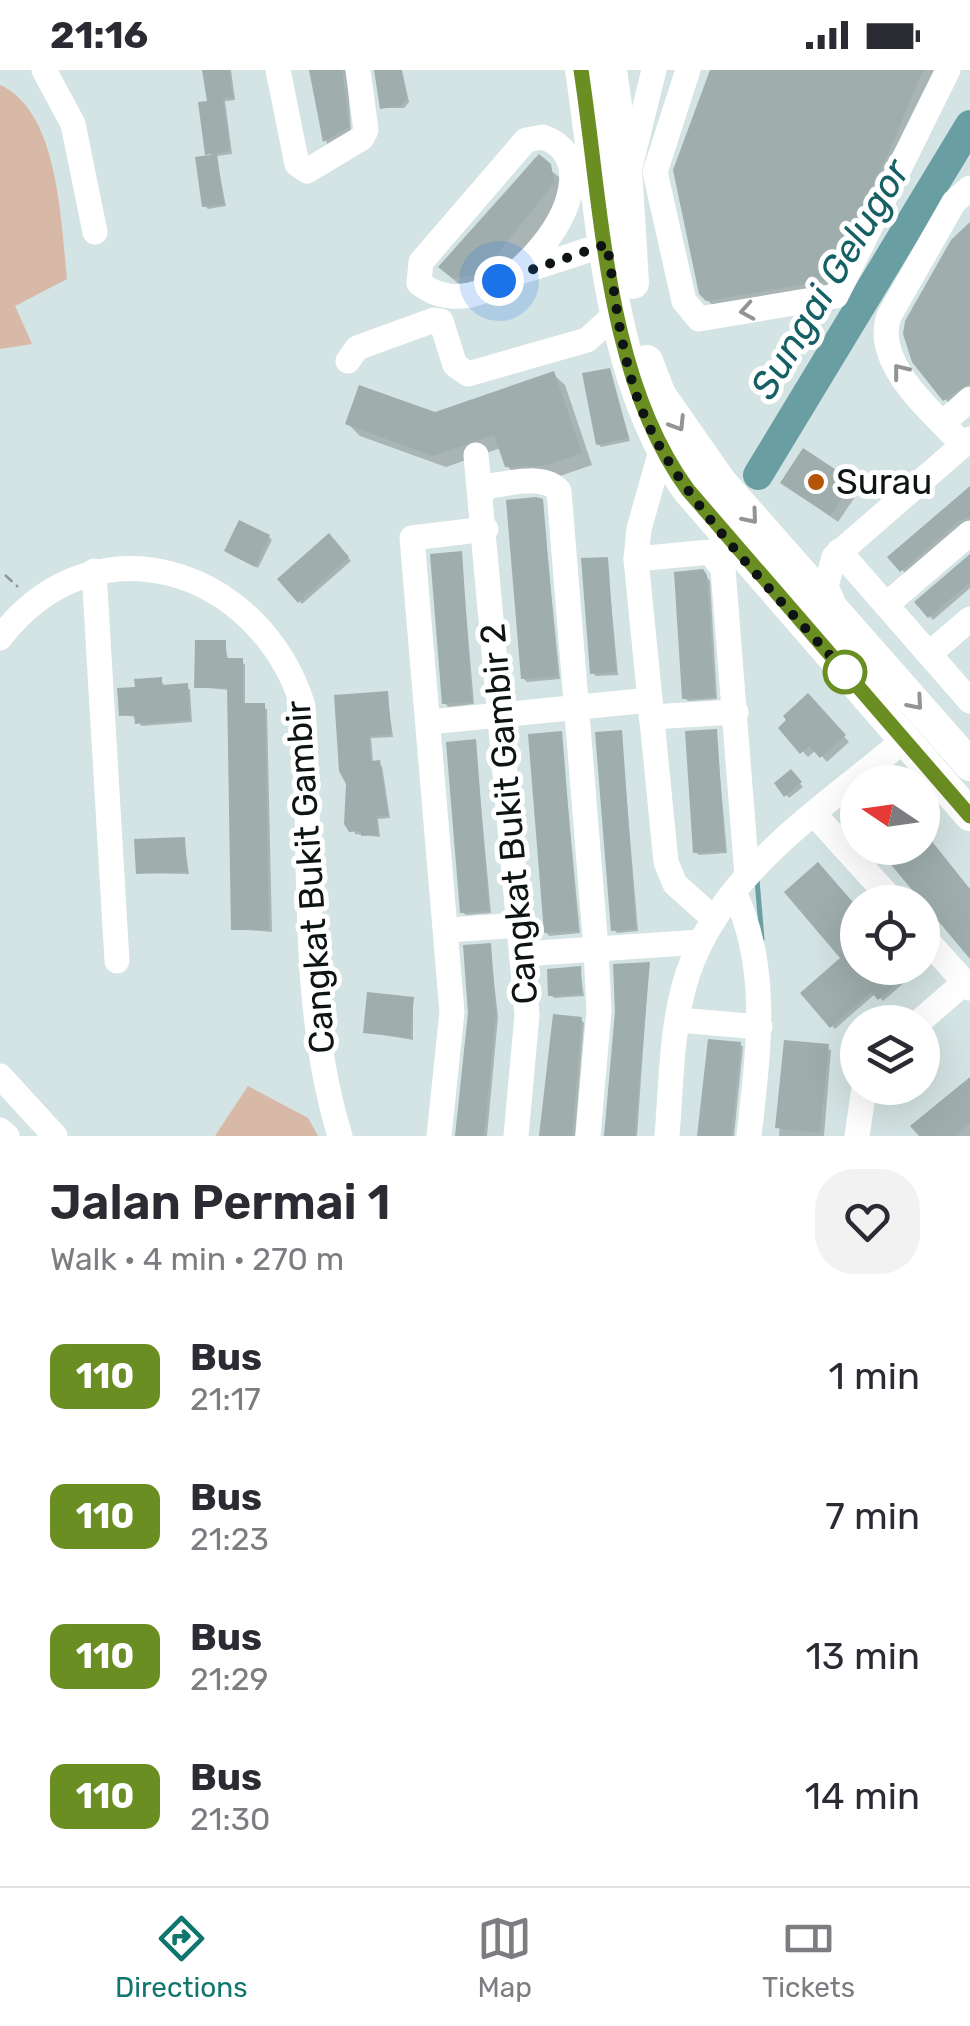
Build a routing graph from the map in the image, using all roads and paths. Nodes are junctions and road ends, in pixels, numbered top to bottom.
1 (44, 70) edge
2 (278, 70) edge
3 (358, 70) edge
4 (581, 70) edge
5 (612, 70) edge
6 (654, 70) edge
7 (688, 70) edge
8 (948, 70) edge
9 (627, 183) junction
10 (970, 188) edge
11 (95, 232) dead end
12 (607, 244) junction
13 (522, 270) junction
14 (618, 312) junction
15 (588, 340) junction
16 (624, 350) junction
17 (348, 361) dead end
18 (970, 399) edge
19 (943, 423) junction
20 (967, 442) edge
21 (661, 451) junction
22 (476, 455) dead end
23 (688, 490) junction
24 (482, 493) junction
25 (649, 500) junction
26 (486, 528) junction
27 (970, 534) edge
28 (782, 554) junction
29 (837, 554) junction
30 (636, 559) junction
31 (94, 571) junction
32 (886, 604) junction
33 (836, 610) junction
34 (970, 619) edge
35 (0, 638) edge
36 (929, 654) junction
37 (970, 701) edge
38 (578, 707) junction
39 (651, 709) junction
40 (736, 712) junction
41 (502, 716) junction
42 (430, 722) junction
43 (904, 740) junction
44 (970, 766) edge
45 (816, 815) junction
46 (970, 816) edge
47 (744, 880) junction
48 (879, 885) edge
49 (714, 919) junction
50 (521, 925) junction
51 (448, 930) junction
52 (700, 942) junction
53 (596, 949) junction
54 (523, 954) junction
55 (940, 955) edge
56 (117, 960) dead end
57 (967, 985) edge
58 (940, 1006) edge
59 (678, 1020) junction
60 (760, 1026) junction
61 (0, 1076) edge
62 (862, 1105) edge
63 (0, 1130) edge
64 (6, 1136) edge
65 (55, 1136) edge
66 (340, 1136) edge
67 (439, 1136) edge
68 (516, 1136) edge
69 (588, 1136) edge
70 (667, 1136) edge
71 (750, 1136) edge
72 (857, 1136) edge

1 - 11 street
2 - 3 street
4 - 12 main road
5 - 9 main road
6 - 9 street
8 -> 7 street
9 -> 28 main road
19 -> 10 street
12 - 13 street
12 - 14 main road
13 - 13 street
14 - 15 street
14 - 16 main road
15 - 16 street
15 - 17 street
16 - 21 main road
18 - 19 street
19 - 20 street
20 - 29 street
21 - 23 main road
21 - 25 street
22 - 24 street, Cangkat Bukit Gambir 2
23 - 25 street
23 - 43 main road
24 - 26 street, Cangkat Bukit Gambir 2
24 - 38 street
25 - 30 street
26 - 41 street, Cangkat Bukit Gambir 2
26 - 42 street
27 - 32 street
28 - 29 street
28 - 33 main road
29 - 32 street
29 - 33 street
30 - 39 street
30 - 40 street
31 - 35 street, Cangkat Bukit Gambir
31 - 56 street
31 - 66 street, Cangkat Bukit Gambir
32 - 36 street
33 -> 44 main road
34 - 36 street
36 - 37 street
38 - 39 street
38 - 41 street
38 - 53 street
39 - 40 street
39 - 49 street
40 - 47 street
41 - 42 street
41 - 50 street, Cangkat Bukit Gambir 2
42 - 51 street
43 - 45 street
43 - 46 main road
45 - 47 street
45 - 48 street
47 - 49 street
47 - 60 street
49 - 52 street
50 - 51 street
50 - 54 street, Cangkat Bukit Gambir 2
51 - 67 street
52 - 53 street
52 - 59 street
53 - 54 street
53 - 69 street
54 - 68 street, Cangkat Bukit Gambir 2
55 - 57 street
57 - 58 street
59 - 60 street
59 - 70 street
60 - 71 street
61 - 65 street
62 - 72 street
63 - 64 street

